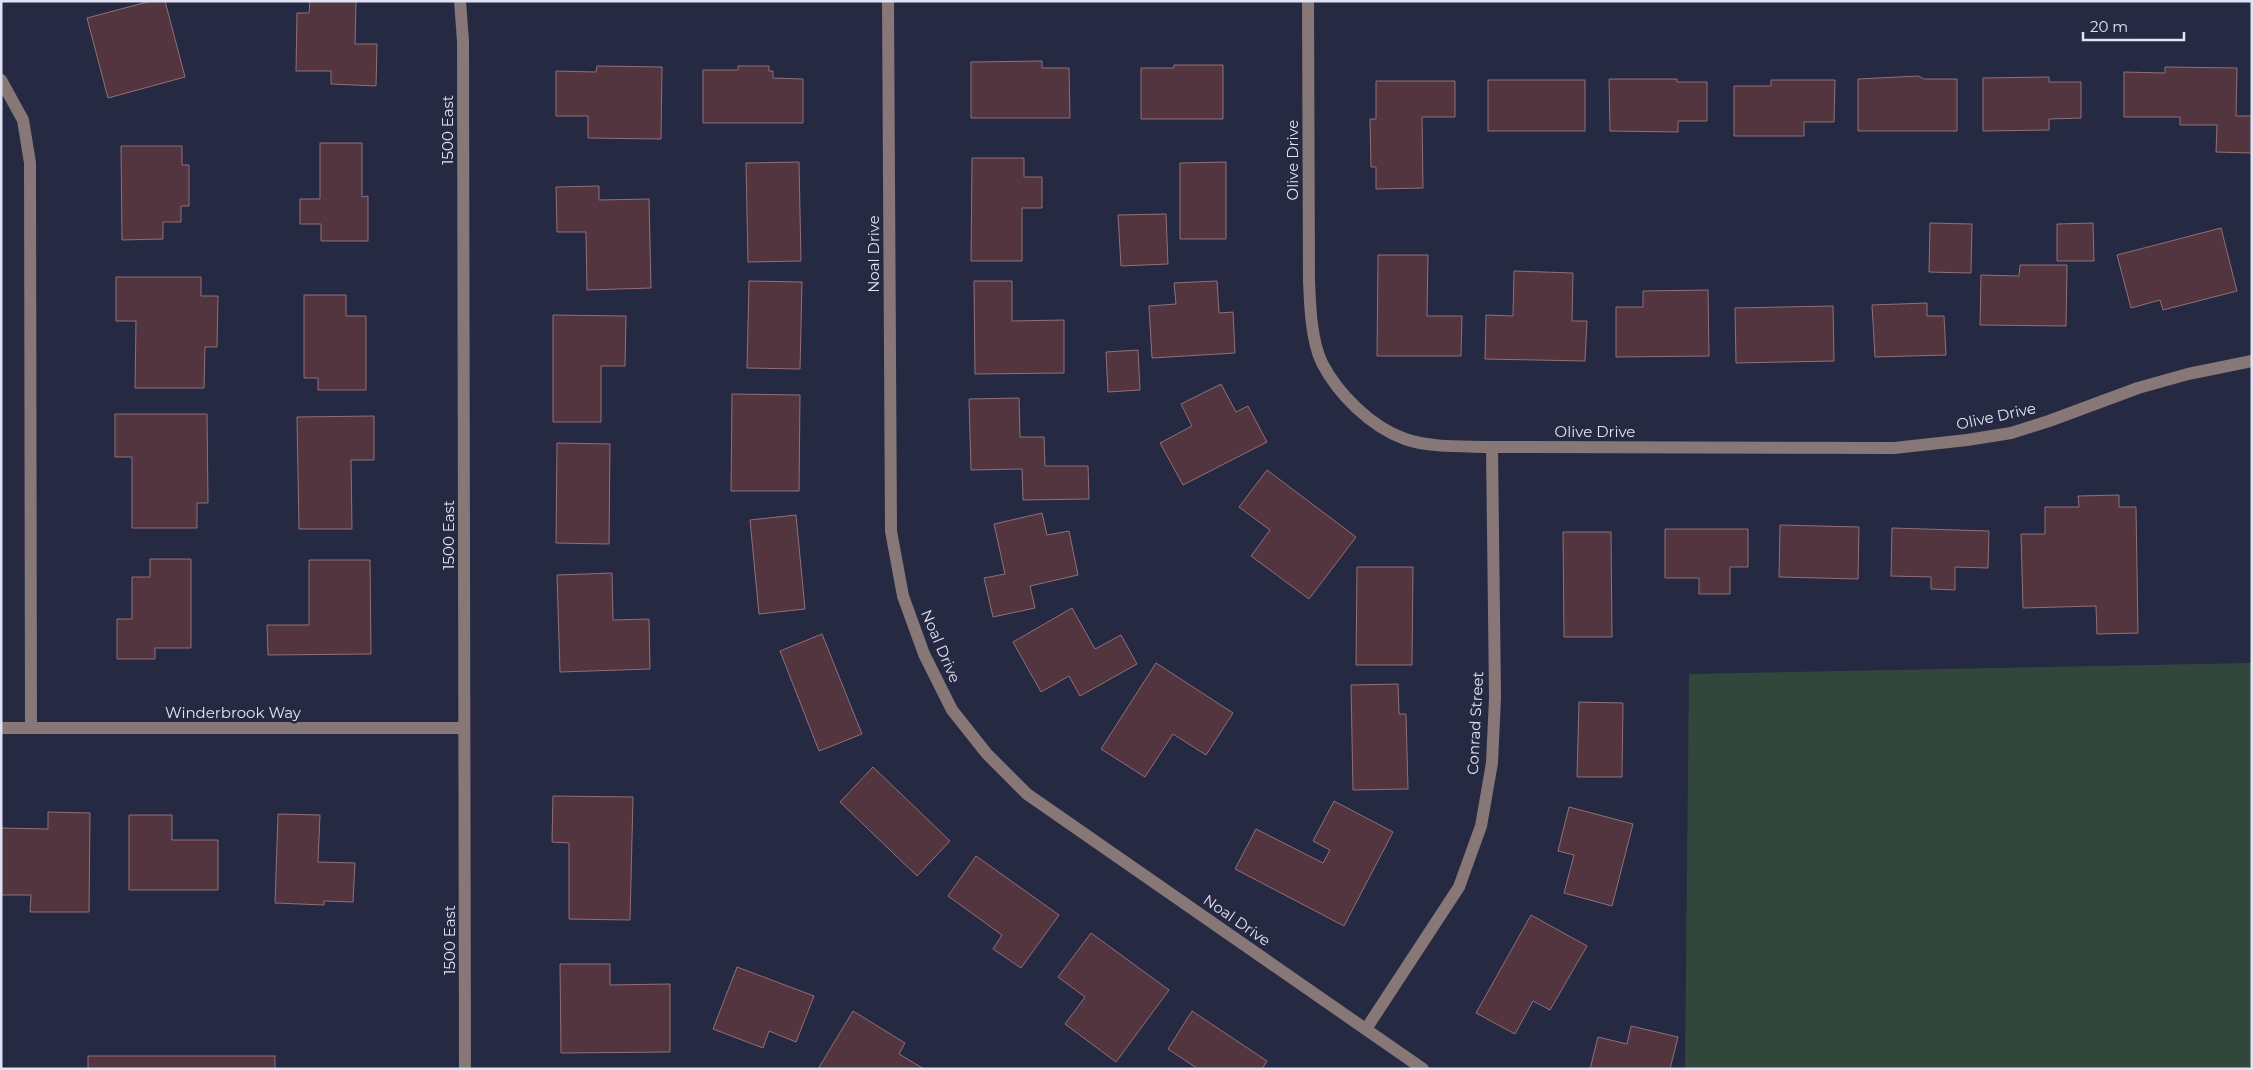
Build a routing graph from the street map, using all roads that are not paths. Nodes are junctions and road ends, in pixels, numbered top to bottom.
1 (460, 1) edge
2 (888, 1) edge
3 (1308, 1) edge
4 (1, 80) edge
5 (2252, 361) edge
6 (1492, 447) junction
7 (1, 728) edge
8 (31, 728) junction
9 (464, 728) junction
10 (1366, 1030) junction
11 (465, 1069) edge
12 (1423, 1069) edge

1 - 9 street, 1500 East
2 - 10 street, Noal Drive
3 - 6 street, Olive Drive
4 - 8 street
5 - 6 street, Olive Drive
6 - 10 street, Conrad Street
7 - 8 street, Winderbrook Way
8 - 9 street, Winderbrook Way
9 - 11 street, 1500 East
10 - 12 street, Noal Drive

